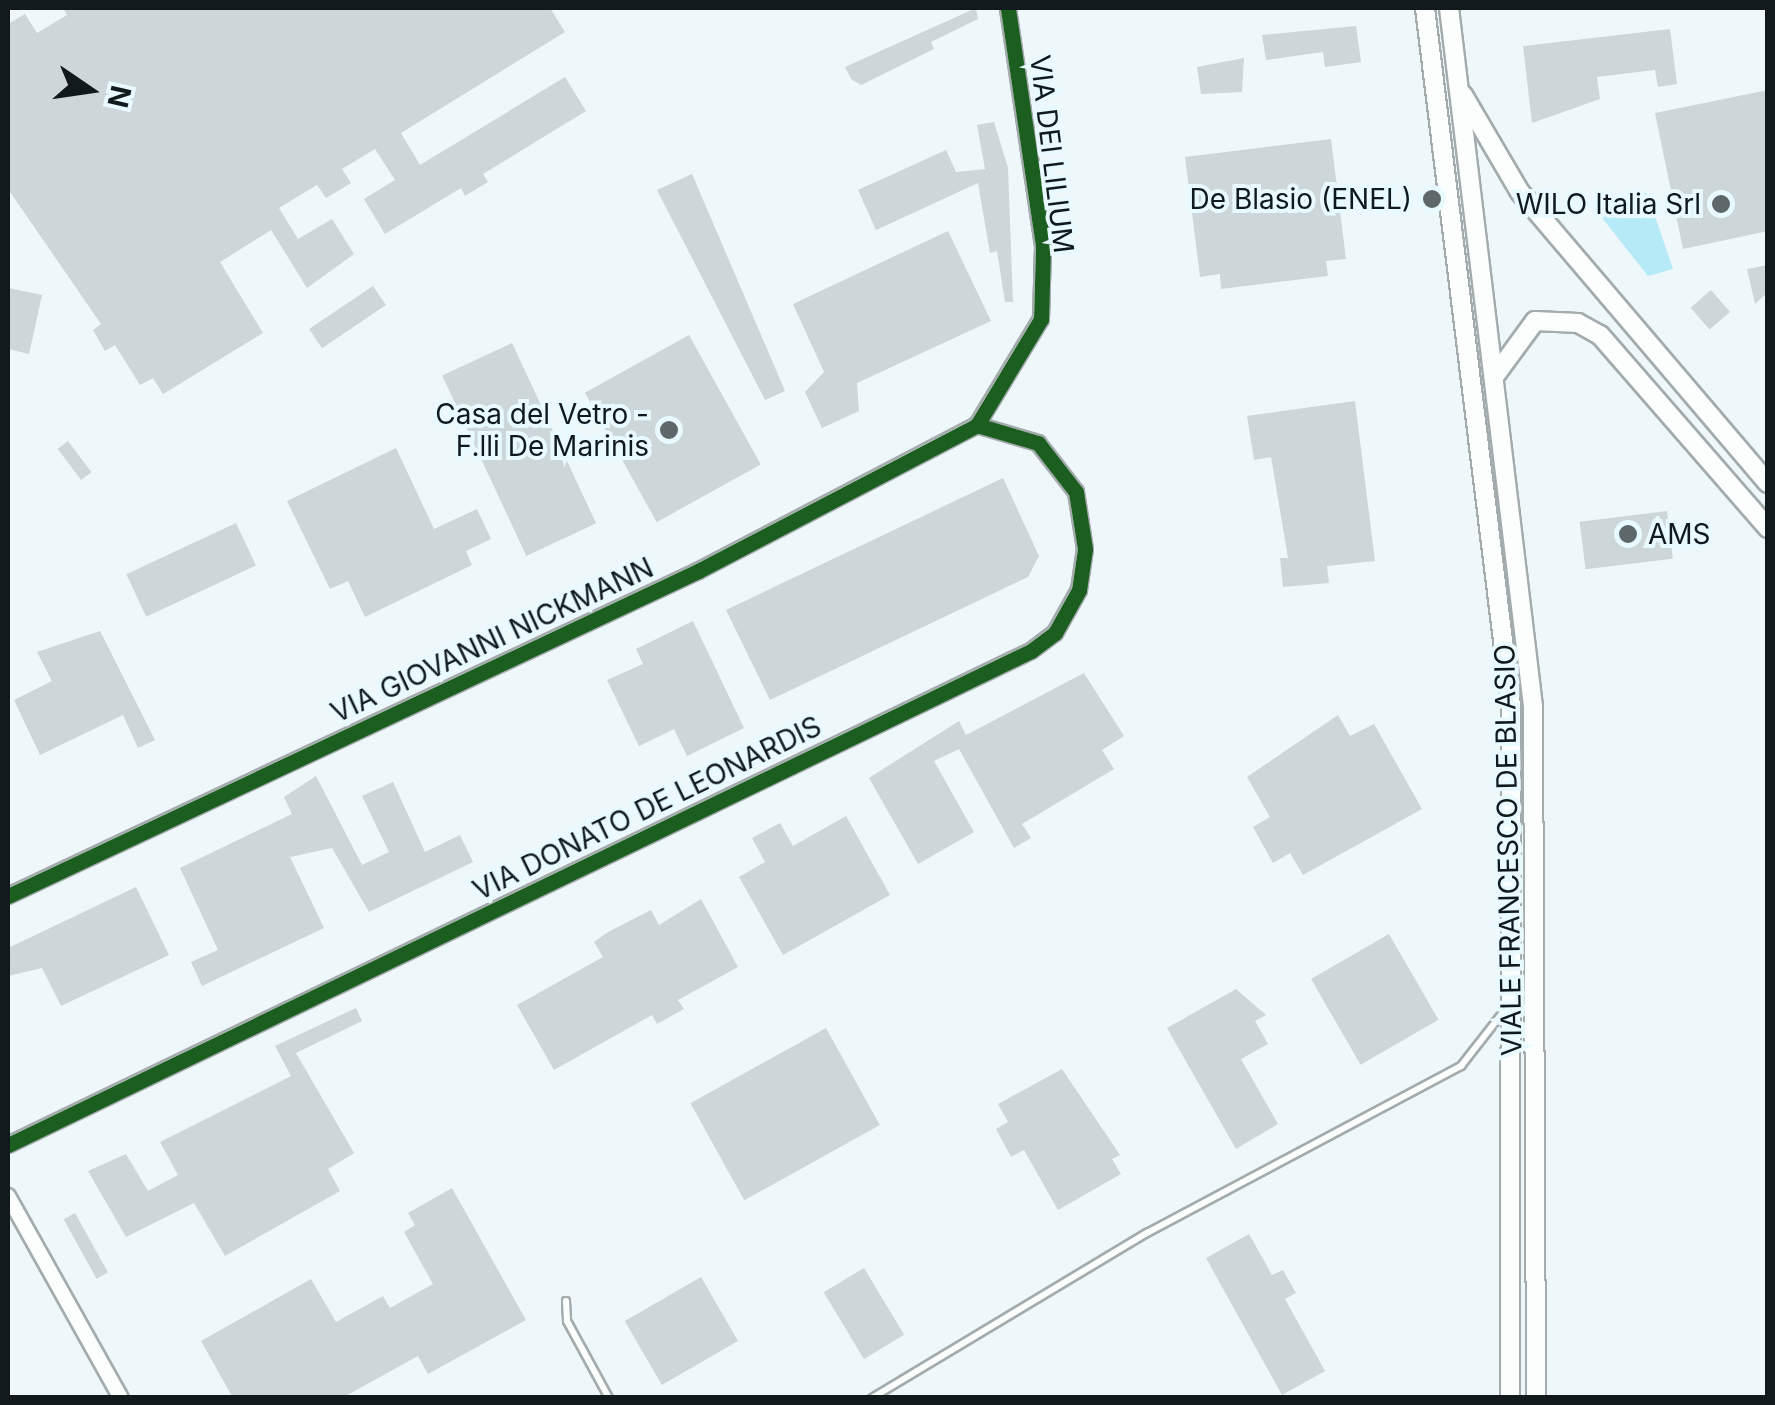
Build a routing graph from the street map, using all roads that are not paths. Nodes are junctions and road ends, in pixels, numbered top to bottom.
1 (1008, 8) edge
2 (1426, 8) edge
3 (1449, 8) edge
4 (1460, 89) junction
5 (1494, 378) junction
6 (987, 413) joint
7 (976, 425) junction
8 (1768, 483) edge
9 (1768, 528) edge
10 (8, 896) edge
11 (1511, 997) junction
12 (8, 1145) edge
13 (8, 1196) edge
14 (566, 1302) dead end
15 (122, 1398) edge
16 (609, 1398) edge
17 (872, 1398) edge
18 (1510, 1398) edge
19 (1536, 1398) edge

1 - 6 street, VIA DEI LILIUM
2 - 11 street, VIALE FRANCESCO DE BLASIO
3 - 4 street, VIALE FRANCESCO DE BLASIO
4 - 5 street, VIALE FRANCESCO DE BLASIO
4 - 8 street
5 - 9 street
5 - 19 street, VIALE FRANCESCO DE BLASIO
6 - 7 street, VIA GIOVANNI NICKMANN
7 - 10 street, VIA GIOVANNI NICKMANN
7 - 12 street, VIA DONATO DE LEONARDIS
11 - 17 lane
11 - 18 street, VIALE FRANCESCO DE BLASIO
13 - 15 street
14 - 16 lane

